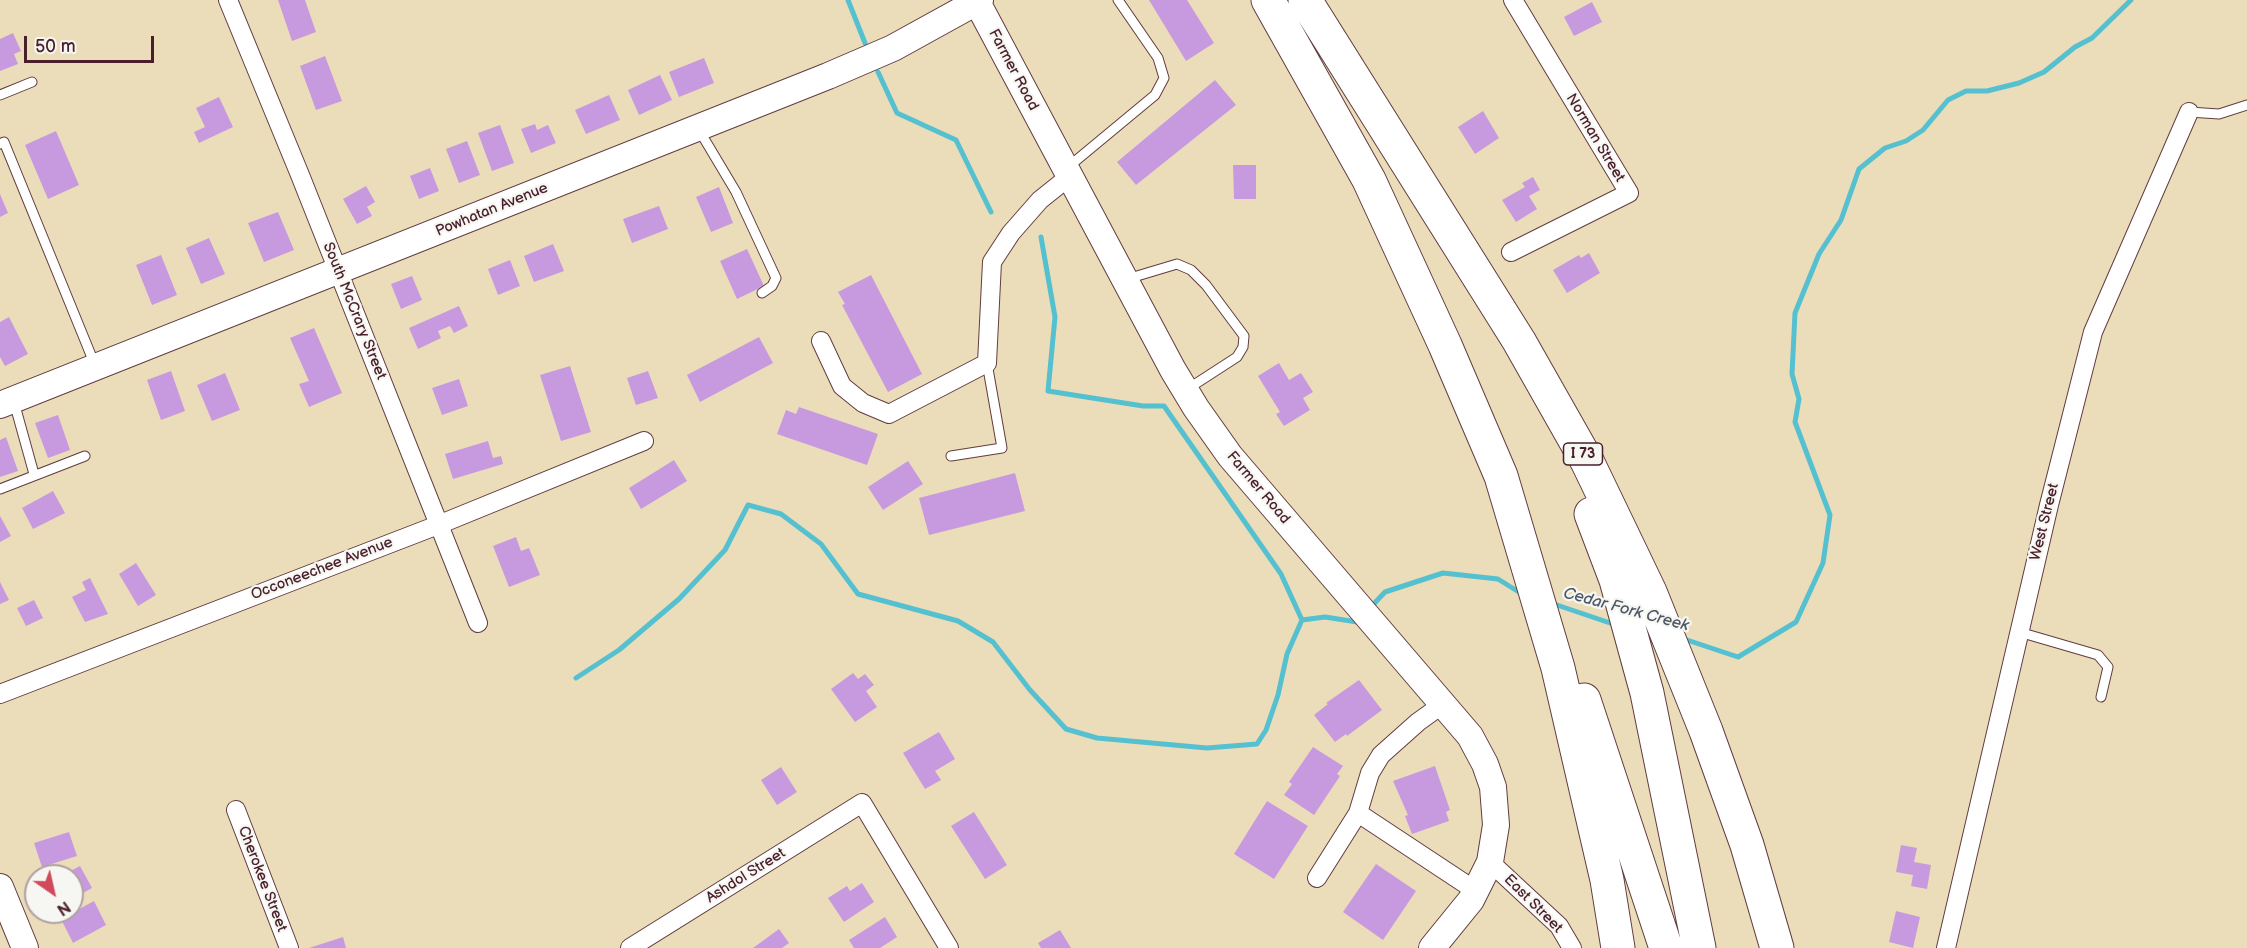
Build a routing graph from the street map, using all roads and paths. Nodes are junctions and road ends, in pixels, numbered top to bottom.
1 (228, 0) edge
2 (1118, 0) edge
3 (1268, 0) edge
4 (1305, 0) edge
5 (1513, 0) edge
6 (978, 1) edge
7 (32, 82) dead end
8 (0, 95) edge
9 (2247, 105) edge
10 (2189, 112) joint
11 (698, 128) junction
12 (0, 144) edge
13 (1068, 173) junction
14 (1511, 252) dead end
15 (338, 272) junction
16 (1125, 280) junction
17 (762, 293) dead end
18 (821, 341) dead end
19 (1519, 341) junction
20 (987, 363) junction
21 (96, 367) junction
22 (1185, 390) junction
23 (7, 402) edge
24 (644, 441) dead end
25 (85, 456) dead end
26 (951, 456) dead end
27 (34, 474) junction
28 (1501, 476) junction
29 (0, 489) edge
30 (438, 525) junction
31 (477, 623) dead end
32 (2019, 632) junction
33 (0, 694) edge
34 (2101, 698) dead end
35 (1443, 704) junction
36 (236, 810) dead end
37 (1358, 813) junction
38 (1490, 862) junction
39 (1317, 878) dead end
40 (0, 887) edge
41 (1476, 891) junction
42 (25, 948) edge
43 (289, 948) edge
44 (630, 948) edge
45 (949, 948) edge
46 (1432, 948) edge
47 (1572, 948) edge
48 (1618, 948) edge
49 (1666, 948) edge
50 (1700, 948) edge
51 (1777, 948) edge
52 (1946, 948) edge

1 - 15 street, South McCrary Street
2 - 13 lane
3 - 28 highway
4 - 19 highway, I 73
5 - 14 street, Norman Street
6 - 11 street, Powhatan Avenue
6 - 13 street, Farmer Road
7 - 8 lane
9 - 10 lane
10 - 32 street, West Street
11 - 15 street, Powhatan Avenue
11 - 17 lane
12 - 21 lane
13 - 16 street, Farmer Road
13 - 20 street
15 - 21 street, Powhatan Avenue
15 - 30 street, South McCrary Street
16 - 22 street, Farmer Road
16 - 22 lane
18 - 20 street
19 - 50 highway
19 - 51 highway, I 73
20 - 26 lane
21 - 23 street, Powhatan Avenue
22 - 35 street, Farmer Road
23 - 27 lane
24 - 30 street, Occoneechee Avenue
25 - 27 lane
27 - 29 lane
28 - 48 highway
28 - 49 highway
30 - 31 street, South McCrary Street
30 - 33 street, Occoneechee Avenue
32 - 34 lane
32 - 52 street, West Street
35 - 37 street
35 - 38 street, Farmer Road
36 - 43 street, Cherokee Street
37 - 39 street
37 - 41 street
38 - 41 street, Farmer Road
38 - 47 street, East Street
40 - 42 street
41 - 46 street, Farmer Road
44 - 45 street, Ashdol Street

